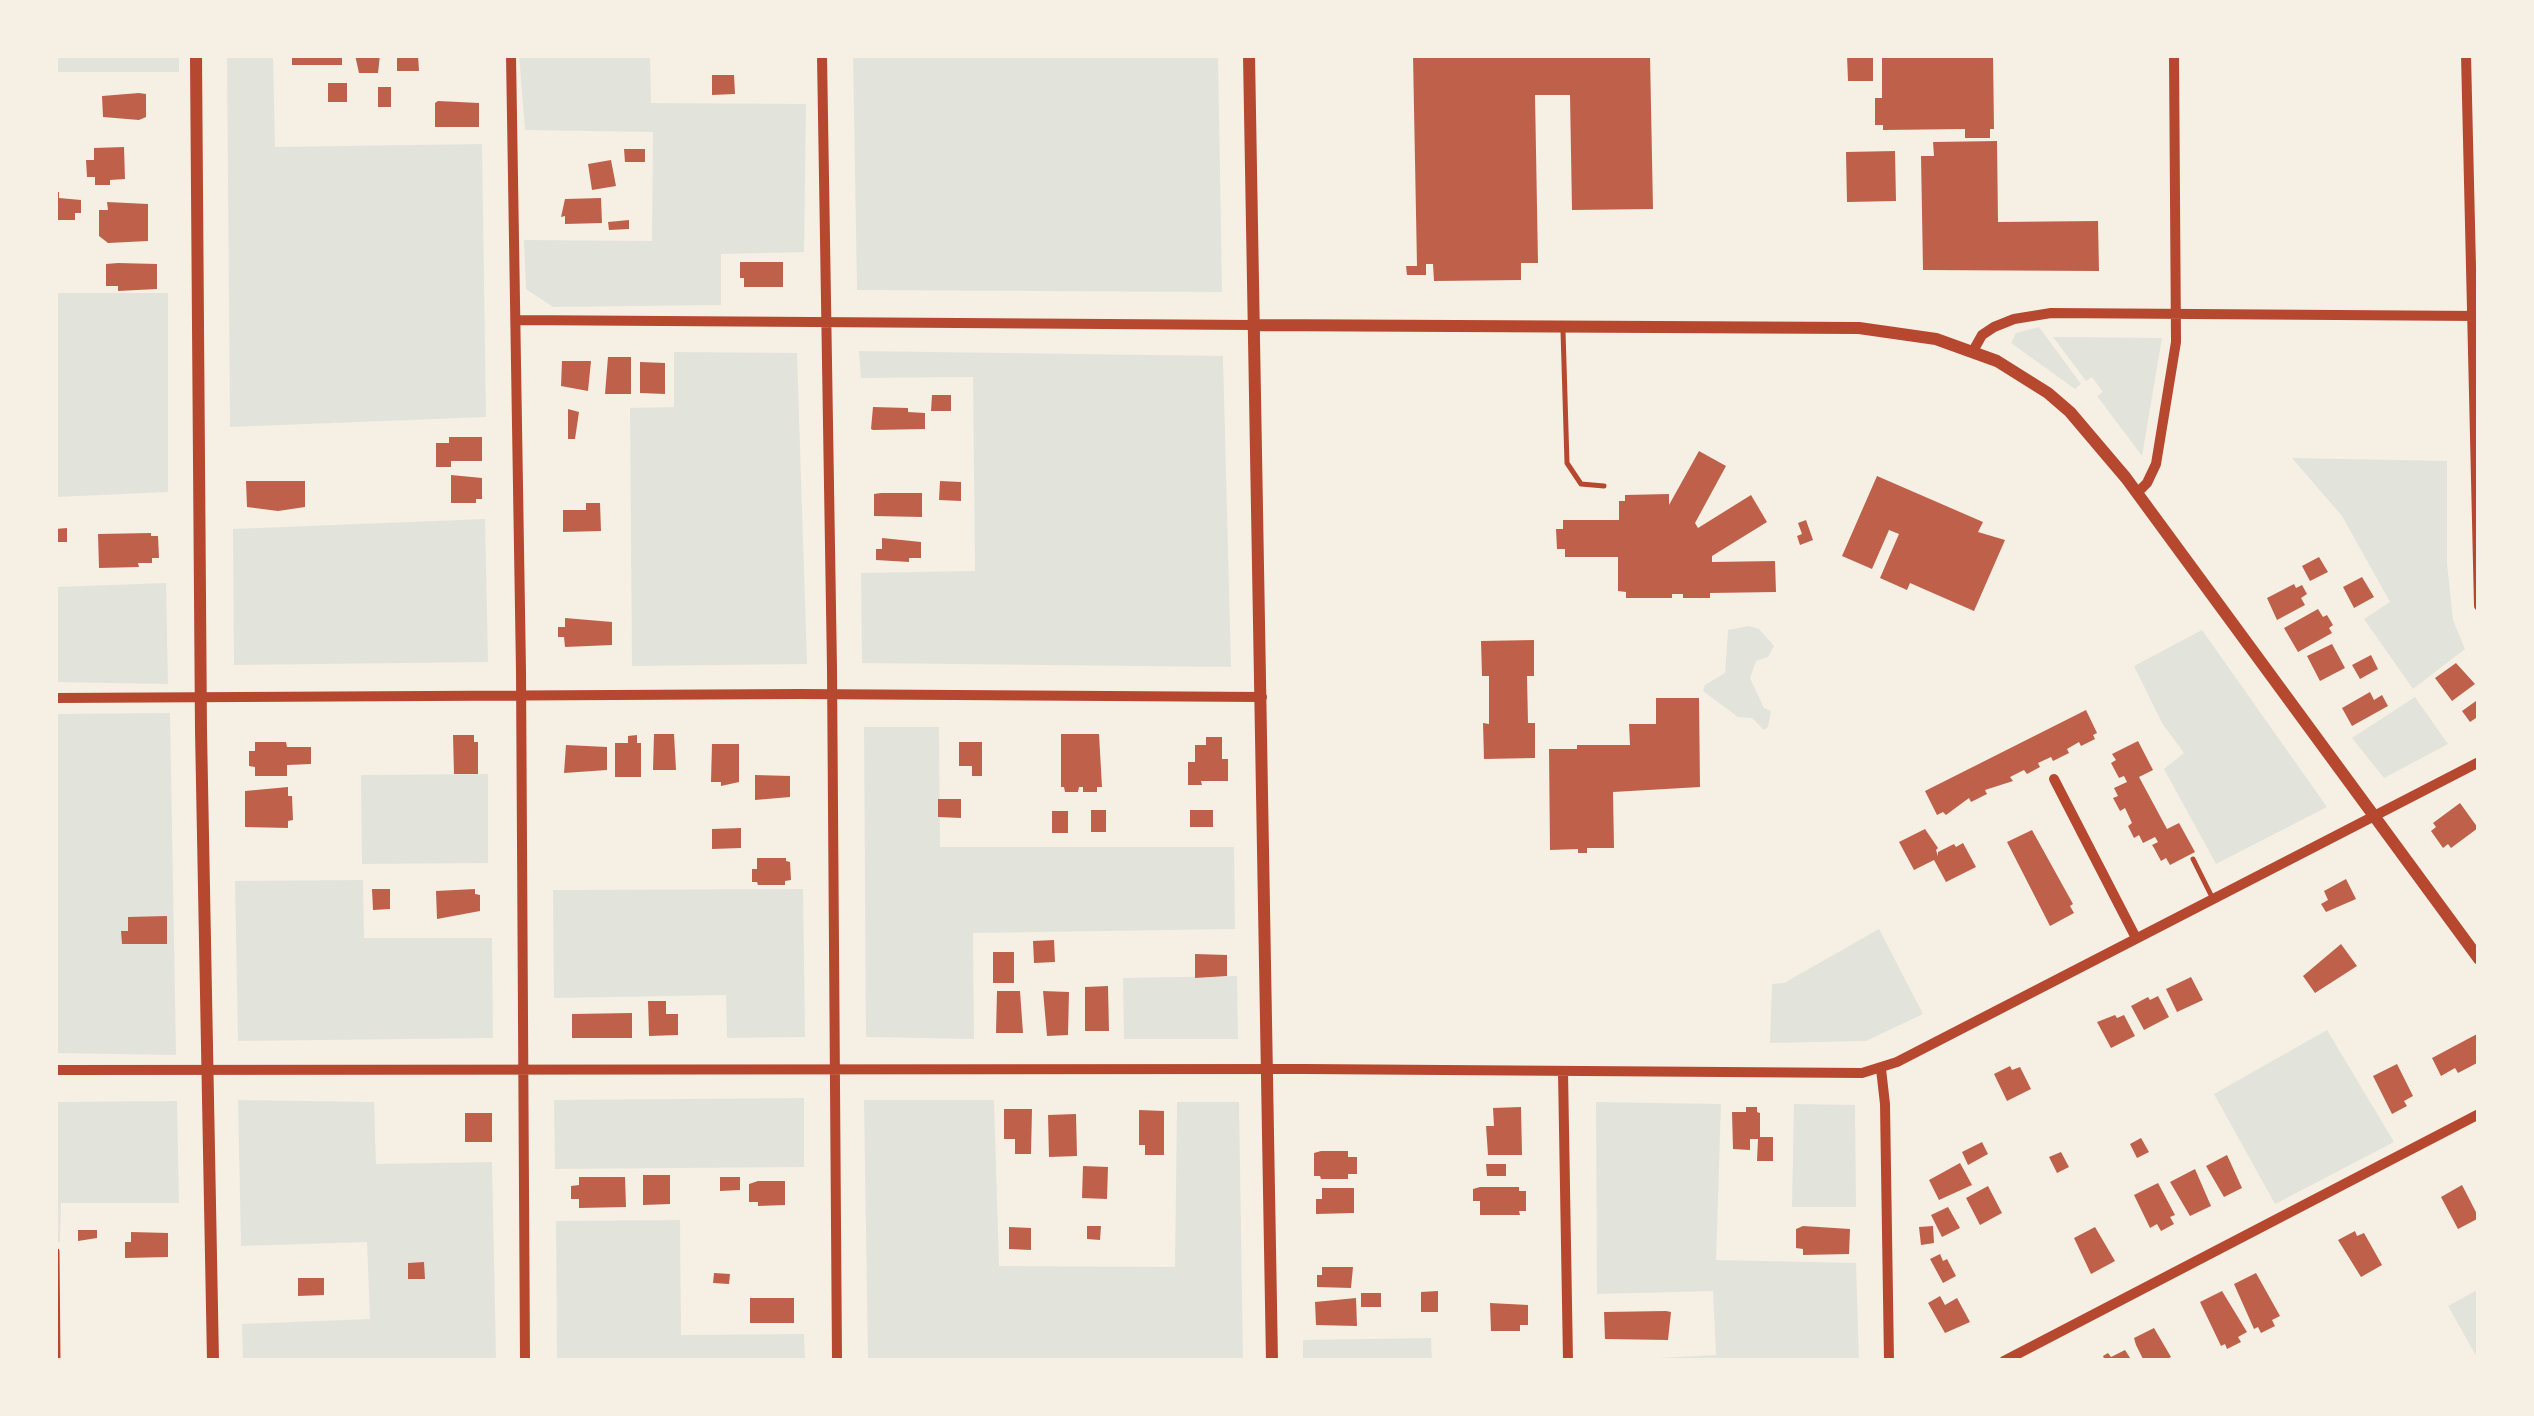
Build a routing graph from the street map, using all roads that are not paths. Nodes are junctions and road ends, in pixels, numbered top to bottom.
1 (196, 55) edge
2 (511, 55) edge
3 (822, 55) edge
4 (1249, 55) edge
5 (2174, 55) edge
6 (2466, 55) edge
7 (2178, 314) junction
8 (2475, 316) edge
9 (516, 320) junction
10 (826, 321) junction
11 (1253, 324) junction
12 (1563, 327) junction
13 (1973, 351) junction
14 (1604, 486) dead end
15 (2138, 492) junction
16 (2479, 606) edge
17 (832, 694) junction
18 (521, 695) junction
19 (201, 697) junction
20 (1262, 697) junction
21 (55, 698) edge
22 (2479, 762) edge
23 (2054, 779) dead end
24 (2374, 816) junction
25 (2193, 859) dead end
26 (2213, 898) junction
27 (2136, 938) junction
28 (2479, 958) edge
29 (524, 1069) junction
30 (835, 1069) junction
31 (1880, 1069) junction
32 (55, 1070) edge
33 (208, 1070) junction
34 (1268, 1070) junction
35 (1563, 1071) junction
36 (2479, 1114) edge
37 (57, 1251) edge
38 (58, 1361) edge
39 (212, 1361) edge
40 (525, 1361) edge
41 (838, 1361) edge
42 (1272, 1361) edge
43 (1568, 1361) edge
44 (1889, 1361) edge
45 (2004, 1361) edge

1 - 19 street
2 - 9 street
3 - 10 street
4 - 11 street
5 - 7 street
6 - 8 street
7 - 8 street
7 - 13 street
7 - 15 street
8 - 16 street
9 - 10 street
9 - 18 street
10 - 11 street
10 - 17 street
11 - 12 street
11 - 20 street
12 - 13 street
12 - 14 lane
13 - 15 street
15 - 24 street
17 - 18 street
17 - 20 street
17 - 30 street
18 - 19 street
18 - 29 street
19 - 21 street
19 - 33 street
20 - 34 street
22 - 24 street
23 - 27 street
24 - 26 street
24 - 28 street
25 - 26 lane
26 - 27 street
27 - 31 street
29 - 30 street
29 - 33 street
29 - 40 street
30 - 34 street
30 - 41 street
31 - 35 street
31 - 44 street
32 - 33 street
33 - 39 street
34 - 35 street
34 - 42 street
35 - 43 street
36 - 45 street
37 - 38 lane

